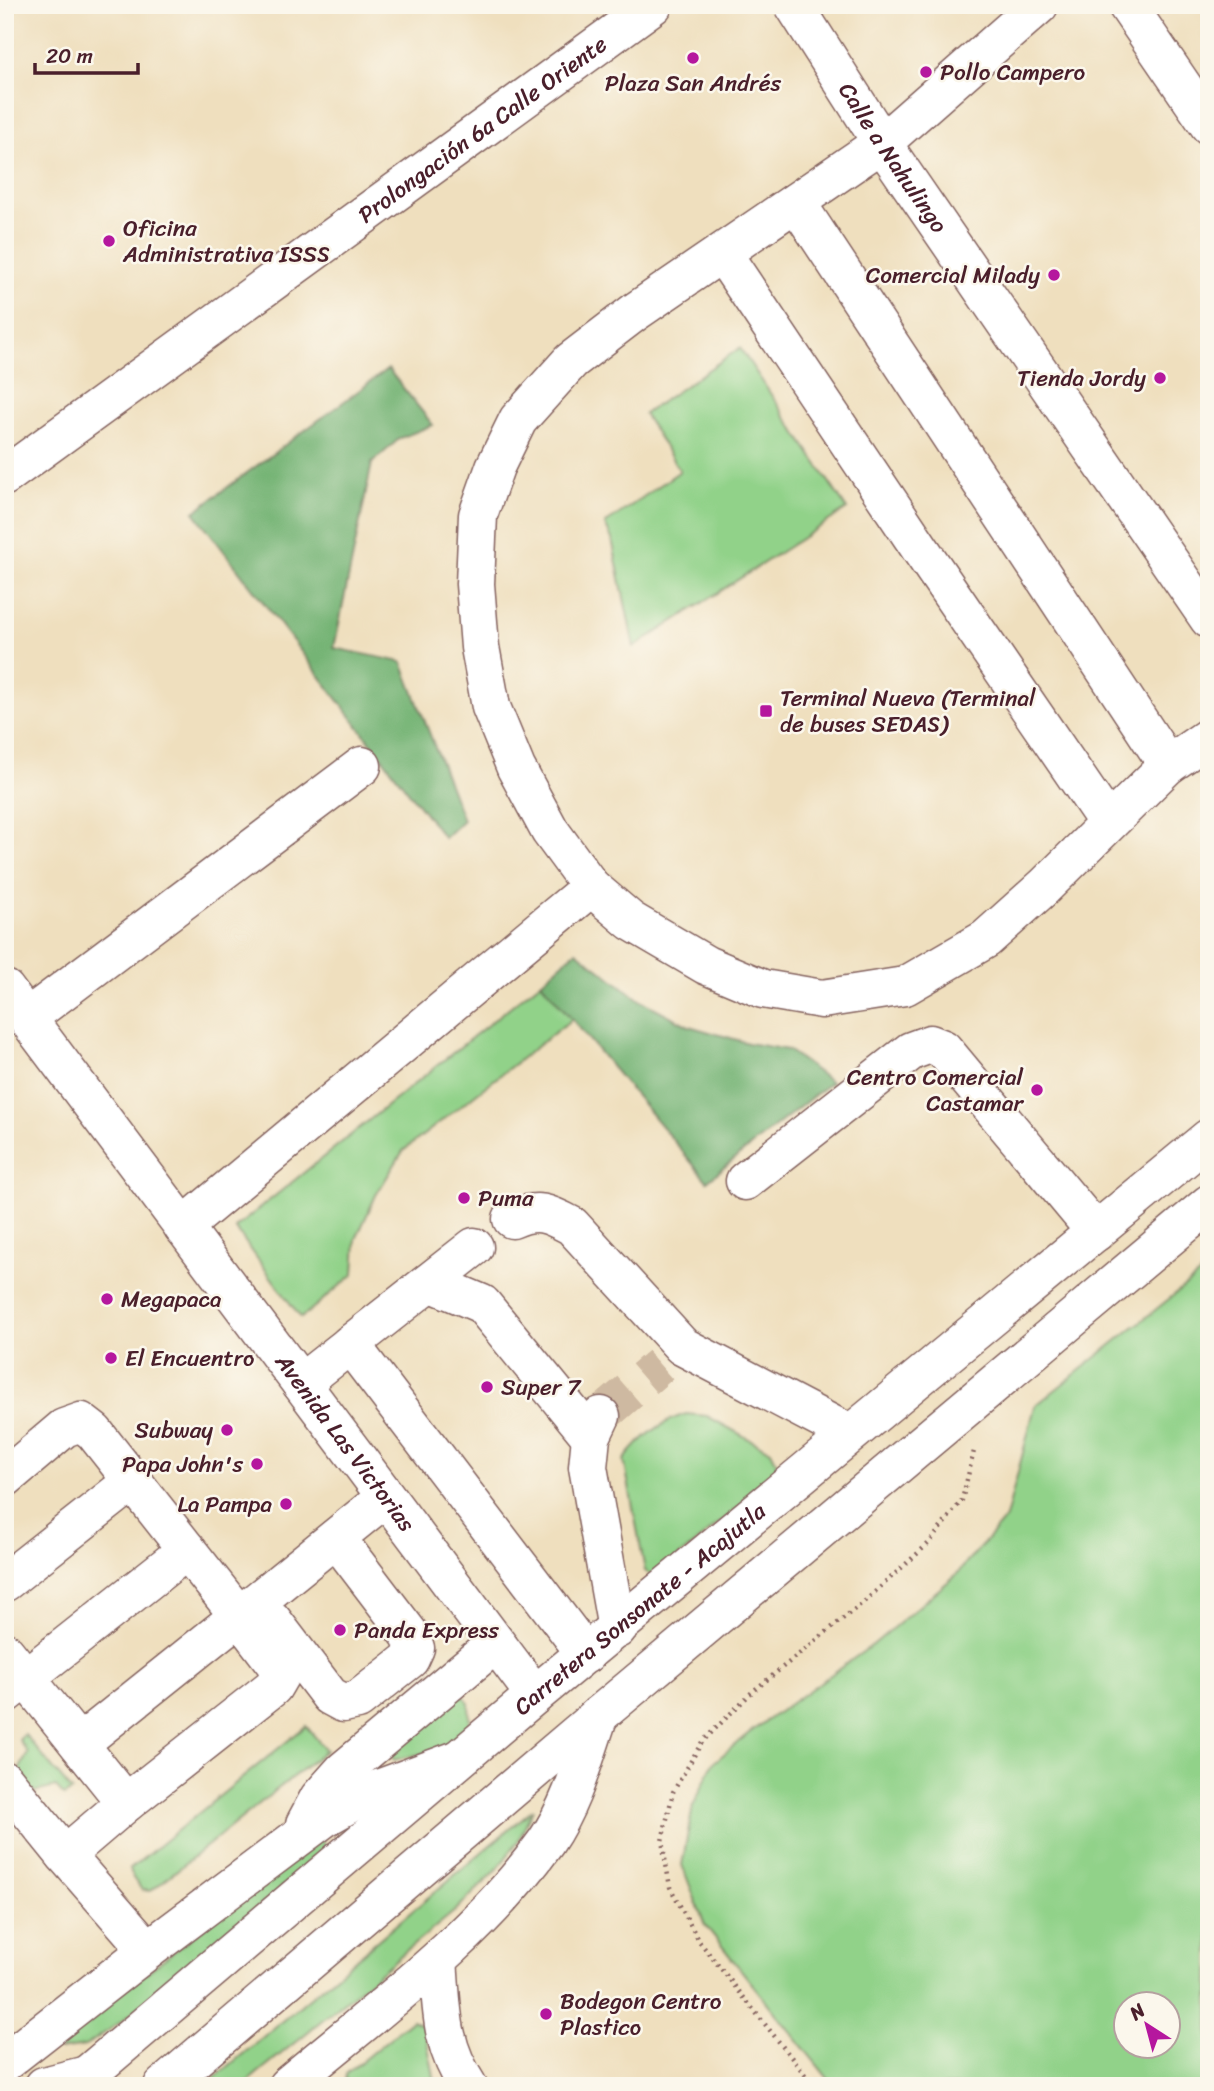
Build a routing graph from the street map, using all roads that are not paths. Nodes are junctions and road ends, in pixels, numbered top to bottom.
1 (653, 5) edge
2 (1039, 5) edge
3 (1126, 5) edge
4 (799, 7) edge
5 (1209, 125) edge
6 (882, 143) junction
7 (796, 202) junction
8 (722, 253) junction
9 (5, 476) edge
10 (1209, 619) edge
11 (1209, 737) edge
12 (1168, 765) junction
13 (362, 766) dead end
14 (1108, 822) junction
15 (591, 887) junction
16 (16, 1004) edge
17 (1209, 1138) edge
18 (744, 1181) dead end
19 (1209, 1204) edge
20 (512, 1219) dead end
21 (183, 1227) junction
22 (1096, 1232) junction
23 (474, 1247) dead end
24 (429, 1282) junction
25 (350, 1344) junction
26 (300, 1383) junction
27 (850, 1434) junction
28 (5, 1478) edge
29 (133, 1481) junction
30 (386, 1497) junction
31 (336, 1538) junction
32 (187, 1550) junction
33 (5, 1582) edge
34 (248, 1609) junction
35 (617, 1629) junction
36 (495, 1644) junction
37 (586, 1654) junction
38 (12, 1675) edge
39 (535, 1695) junction
40 (599, 1715) junction
41 (79, 1744) junction
42 (462, 1758) junction
43 (5, 1781) edge
44 (126, 1803) junction
45 (300, 1836) junction
46 (65, 1854) junction
47 (148, 1950) junction
48 (438, 1960) junction
49 (5, 2062) edge
50 (81, 2080) edge
51 (44, 2086) edge
52 (163, 2086) edge
53 (287, 2086) edge
54 (468, 2086) edge

1 - 9 main road, Prolongación 6a Calle Oriente
2 - 6 main road
3 - 5 main road
4 - 6 main road, Calle a Nahulingo
6 - 7 main road
6 - 10 main road, Calle a Nahulingo
7 - 8 main road
7 - 12 main road
8 - 14 main road
8 - 15 main road
11 - 12 main road
12 - 14 main road
13 - 16 main road
14 - 15 main road
15 - 21 main road
16 - 21 main road, Avenida Las Victorias
17 - 22 main road, Carretera Sonsonate - Acajutla
18 - 22 main road
19 - 40 main road
20 - 27 main road
21 - 26 main road, Avenida Las Victorias
22 - 27 main road, Carretera Sonsonate - Acajutla
23 - 24 main road
24 - 25 main road
24 - 35 main road
25 - 26 main road
25 - 37 main road
26 - 30 main road, Avenida Las Victorias
27 - 35 main road, Carretera Sonsonate - Acajutla
28 - 29 main road
29 - 32 main road
29 - 33 main road
30 - 31 main road
30 - 36 main road, Avenida Las Victorias
31 - 34 main road
31 - 34 main road
32 - 34 main road
32 - 38 main road
34 - 41 main road
34 - 44 main road
35 - 37 main road, Carretera Sonsonate - Acajutla
36 - 39 main road, Avenida Las Victorias
36 - 45 main road
37 - 39 main road, Carretera Sonsonate - Acajutla
38 - 41 main road
39 - 42 main road, Carretera Sonsonate - Acajutla
40 - 48 main road
40 - 52 main road
41 - 44 main road
42 - 45 main road
42 - 50 main road, Carretera Sonsonate - Acajutla
43 - 46 main road
44 - 46 main road
45 - 47 main road
46 - 47 main road
47 - 49 main road
48 - 53 main road
48 - 54 main road
50 - 51 main road

